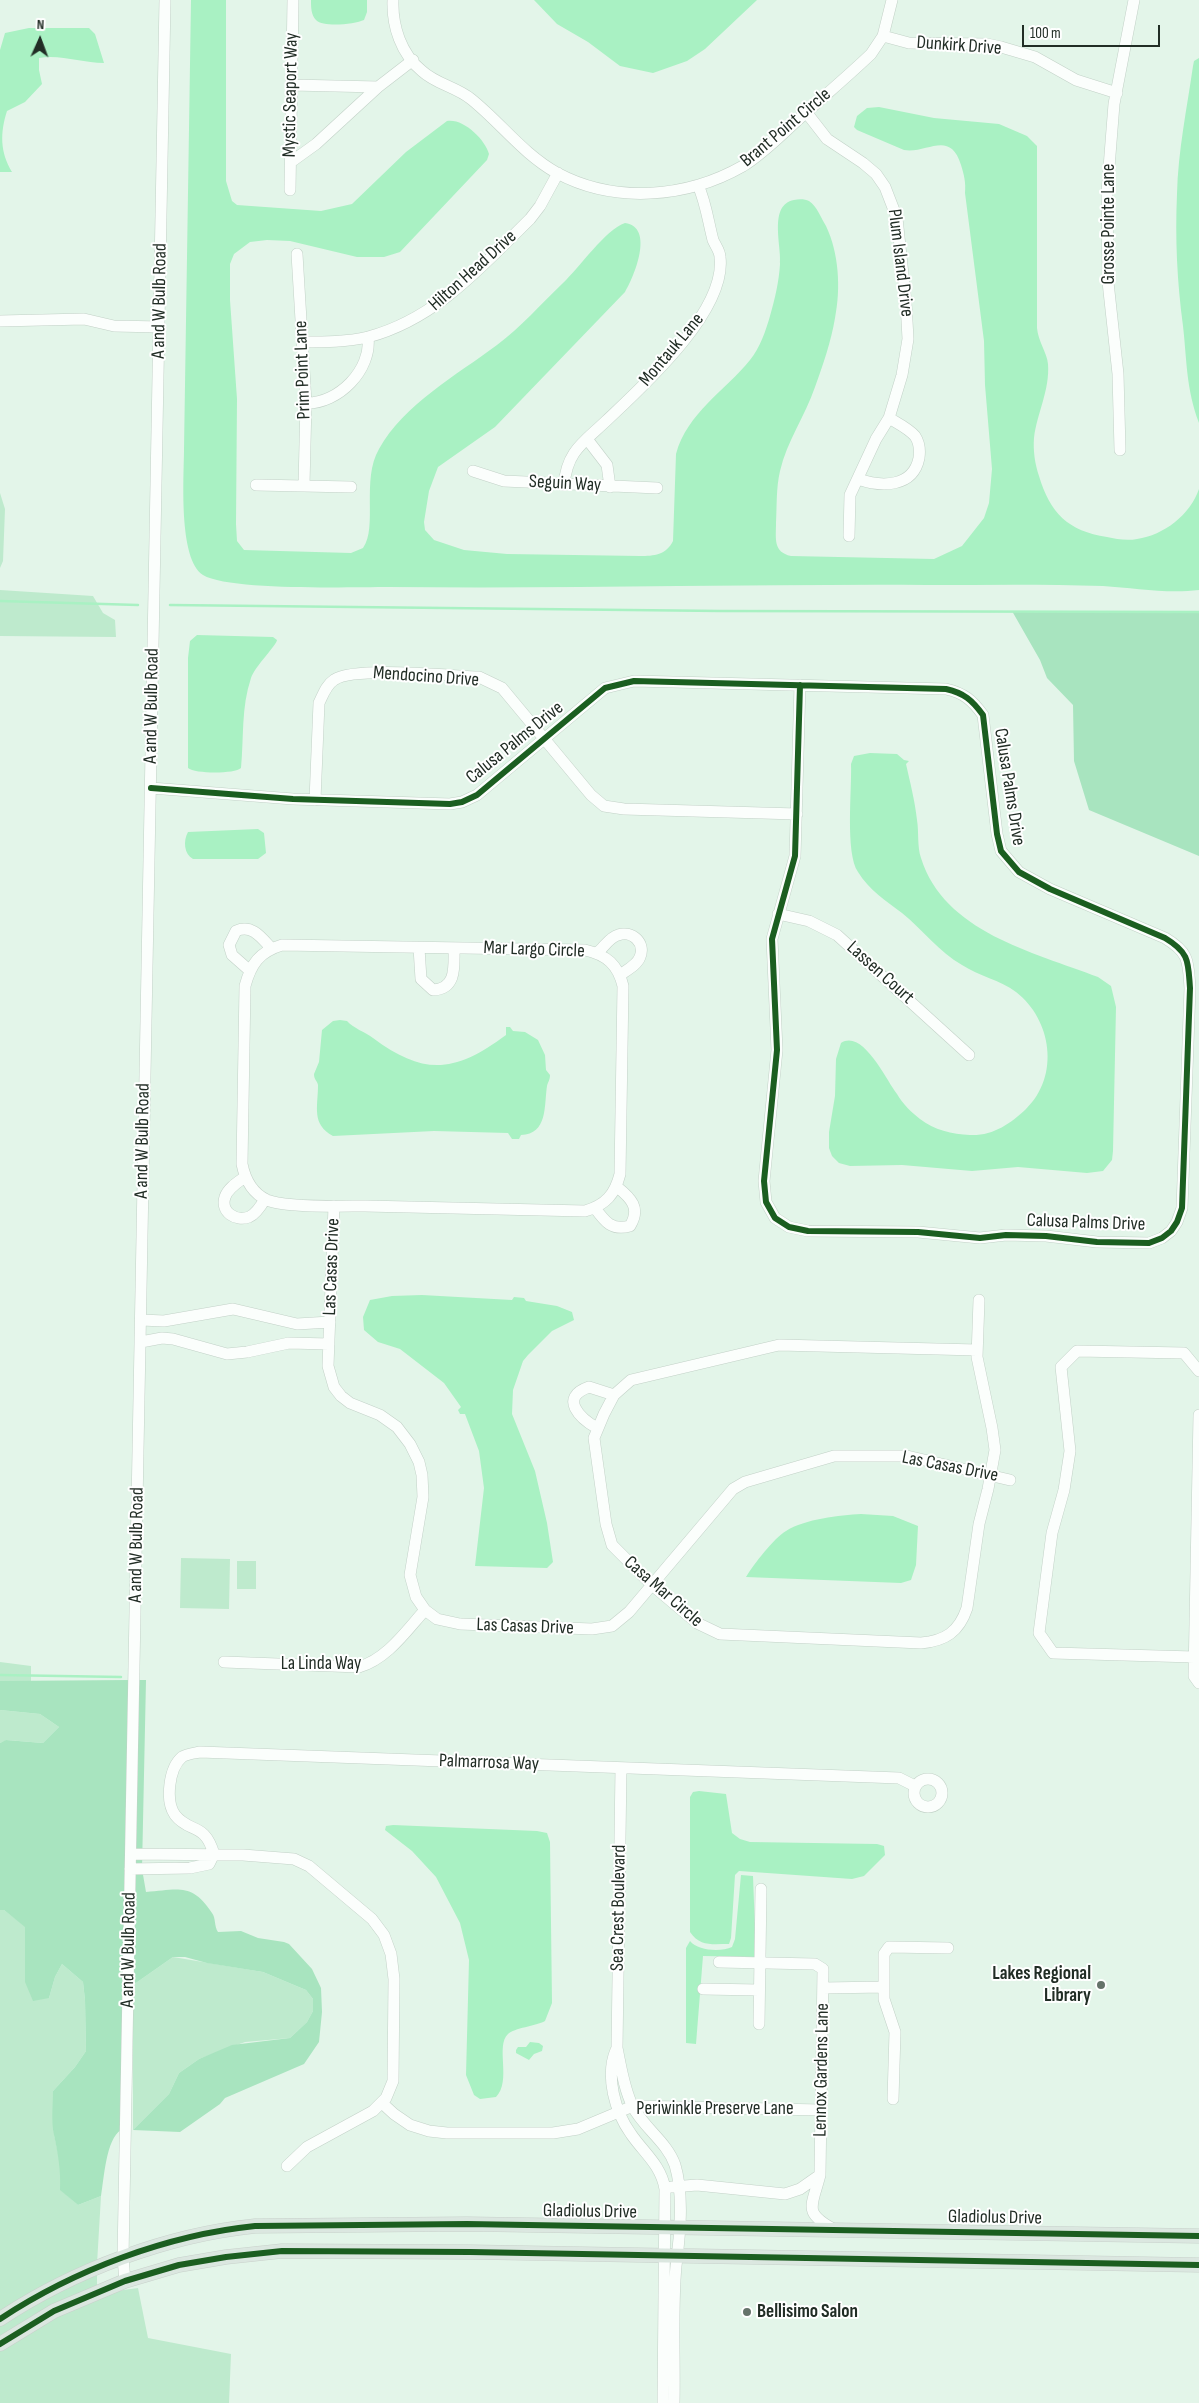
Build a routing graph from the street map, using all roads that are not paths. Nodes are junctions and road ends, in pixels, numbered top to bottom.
1 (165, 0) edge
2 (292, 0) edge
3 (393, 0) edge
4 (892, 0) edge
5 (1134, 0) edge
6 (883, 36) junction
7 (412, 60) junction
8 (292, 85) junction
9 (378, 87) junction
10 (1117, 93) junction
11 (806, 112) junction
12 (291, 162) junction
13 (558, 173) junction
14 (698, 185) junction
15 (290, 190) dead end
16 (297, 254) dead end
17 (0, 321) edge
18 (160, 327) junction
19 (368, 337) junction
20 (303, 342) junction
21 (306, 403) junction
22 (889, 418) junction
23 (588, 439) junction
24 (1120, 450) dead end
25 (473, 471) dead end
26 (858, 480) junction
27 (256, 485) dead end
28 (304, 485) junction
29 (564, 485) junction
30 (351, 487) dead end
31 (610, 487) junction
32 (657, 488) dead end
33 (849, 536) dead end
34 (800, 685) junction
35 (545, 738) junction
36 (151, 788) junction
37 (314, 800) junction
38 (797, 814) junction
39 (778, 914) junction
40 (271, 948) junction
41 (419, 948) junction
42 (454, 948) junction
43 (598, 952) junction
44 (249, 970) junction
45 (620, 975) junction
46 (969, 1055) dead end
47 (244, 1177) junction
48 (617, 1187) junction
49 (265, 1199) junction
50 (334, 1206) junction
51 (595, 1208) junction
52 (979, 1300) dead end
53 (141, 1320) junction
54 (330, 1322) junction
55 (141, 1342) junction
56 (329, 1344) junction
57 (977, 1350) junction
58 (1199, 1371) edge
59 (614, 1395) junction
60 (1199, 1415) edge
61 (597, 1428) junction
62 (991, 1475) junction
63 (1010, 1480) dead end
64 (652, 1585) junction
65 (425, 1610) junction
66 (1194, 1657) junction
67 (224, 1662) dead end
68 (1199, 1683) edge
69 (621, 1768) junction
70 (915, 1786) dead end
71 (131, 1854) junction
72 (214, 1854) junction
73 (130, 1869) junction
74 (761, 1889) dead end
75 (948, 1948) dead end
76 (719, 1962) dead end
77 (759, 1962) junction
78 (884, 1987) junction
79 (823, 1988) junction
80 (703, 1989) dead end
81 (759, 1990) junction
82 (759, 2024) dead end
83 (617, 2048) junction
84 (893, 2099) dead end
85 (382, 2102) junction
86 (633, 2106) junction
87 (821, 2110) junction
88 (619, 2113) junction
89 (287, 2166) dead end
90 (820, 2175) junction
91 (678, 2186) junction
92 (665, 2189) junction
93 (664, 2229) junction
94 (681, 2229) junction
95 (837, 2231) junction
96 (1199, 2236) edge
97 (672, 2255) junction
98 (123, 2258) junction
99 (1199, 2265) edge
100 (124, 2281) junction
101 (0, 2319) edge
102 (0, 2344) edge
103 (663, 2403) edge
104 (674, 2403) edge

1 - 18 street, A and W Bulb Road
2 - 8 street, Mystic Seaport Way
3 - 7 street, Brant Point Circle
4 - 6 street, Brant Point Circle
5 - 10 street, Grosse Pointe Lane
6 - 10 street, Dunkirk Drive
6 - 11 street, Brant Point Circle
7 - 9 street
7 - 13 street, Brant Point Circle
8 - 9 street
8 - 12 street, Mystic Seaport Way
9 - 12 street
10 - 24 street, Grosse Pointe Lane
11 - 14 street, Brant Point Circle
11 - 22 street, Plum Island Drive
12 - 15 street, Mystic Seaport Way
13 - 14 street, Brant Point Circle
13 - 19 street, Hilton Head Drive
14 - 23 street, Montauk Lane
16 - 20 street, Prim Point Lane
17 - 18 street
18 - 36 street, A and W Bulb Road
19 - 20 street, Hilton Head Drive
19 - 21 street
20 - 21 street, Prim Point Lane
21 - 28 street, Prim Point Lane
22 - 26 street, Plum Island Drive
22 - 26 street
23 - 29 street, Montauk Lane
23 - 31 street
25 - 29 street, Seguin Way
26 - 33 street, Plum Island Drive
27 - 28 street
28 - 30 street
29 - 31 street, Seguin Way
31 - 32 street, Seguin Way
34 - 35 street, Calusa Palms Drive
34 - 38 street, Calusa Palms Drive
34 - 39 street, Calusa Palms Drive
35 - 37 street, Calusa Palms Drive
35 - 37 street, Mendocino Drive
35 - 38 street, Mendocino Drive
36 - 37 street, Calusa Palms Drive
36 - 53 street, A and W Bulb Road
38 - 39 street, Calusa Palms Drive
39 - 46 street, Lassen Court
40 - 41 street, Mar Largo Circle
40 - 44 street
40 - 44 street
41 - 42 street, Mar Largo Circle
41 - 42 street
42 - 43 street, Mar Largo Circle
43 - 45 street, Mar Largo Circle
43 - 45 street
44 - 47 street
45 - 48 street
47 - 49 street
47 - 49 street
48 - 51 street
48 - 51 street
49 - 50 street
50 - 51 street
50 - 54 street, Las Casas Drive
52 - 57 street, Casa Mar Circle
53 - 54 street
53 - 55 street, A and W Bulb Road
54 - 56 street, Las Casas Drive
55 - 56 street
55 - 71 street, A and W Bulb Road
56 - 65 street, Las Casas Drive
57 - 59 street, Casa Mar Circle
57 - 62 street, Casa Mar Circle
58 - 66 street
59 - 61 street, Casa Mar Circle
59 - 61 street
60 - 66 street
61 - 64 street, Casa Mar Circle
62 - 63 street, Las Casas Drive
62 - 64 street, Las Casas Drive
62 - 64 street, Casa Mar Circle
64 - 65 street, Las Casas Drive
65 - 67 street, La Linda Way
66 - 68 street
69 - 70 street, Palmarrosa Way
69 - 72 street, Palmarrosa Way
69 - 83 street, Sea Crest Boulevard
71 - 72 street
71 - 73 street, A and W Bulb Road
72 - 73 street
72 - 85 street
73 - 98 street, A and W Bulb Road
74 - 77 street
75 - 78 street
76 - 77 street
77 - 79 street, Lennox Gardens Lane
77 - 81 street
78 - 79 street
78 - 84 street
79 - 87 street, Lennox Gardens Lane
80 - 81 street
81 - 82 street
83 - 86 street, Sea Crest Boulevard
83 - 88 street, Sea Crest Boulevard
85 - 88 street, Periwinkle Preserve Lane
85 - 89 street
86 - 87 street, Periwinkle Preserve Lane
86 - 88 street, Periwinkle Preserve Lane
86 - 91 street, Sea Crest Boulevard
87 - 90 street, Lennox Gardens Lane
88 - 92 street, Sea Crest Boulevard
90 - 91 street
90 - 95 street, Lennox Gardens Lane
91 - 92 street
91 - 94 street, Sea Crest Boulevard
92 - 93 street, Sea Crest Boulevard
93 - 94 main road, Gladiolus Drive
93 - 97 street, Sea Crest Boulevard
93 - 98 main road, Gladiolus Drive
94 - 95 main road, Gladiolus Drive
94 - 97 street, Sea Crest Boulevard
95 - 96 main road, Gladiolus Drive
97 - 99 main road
97 - 100 main road
97 - 103 street
97 - 104 street
98 - 100 street, A and W Bulb Road
98 - 101 main road, Gladiolus Drive
100 - 102 main road

